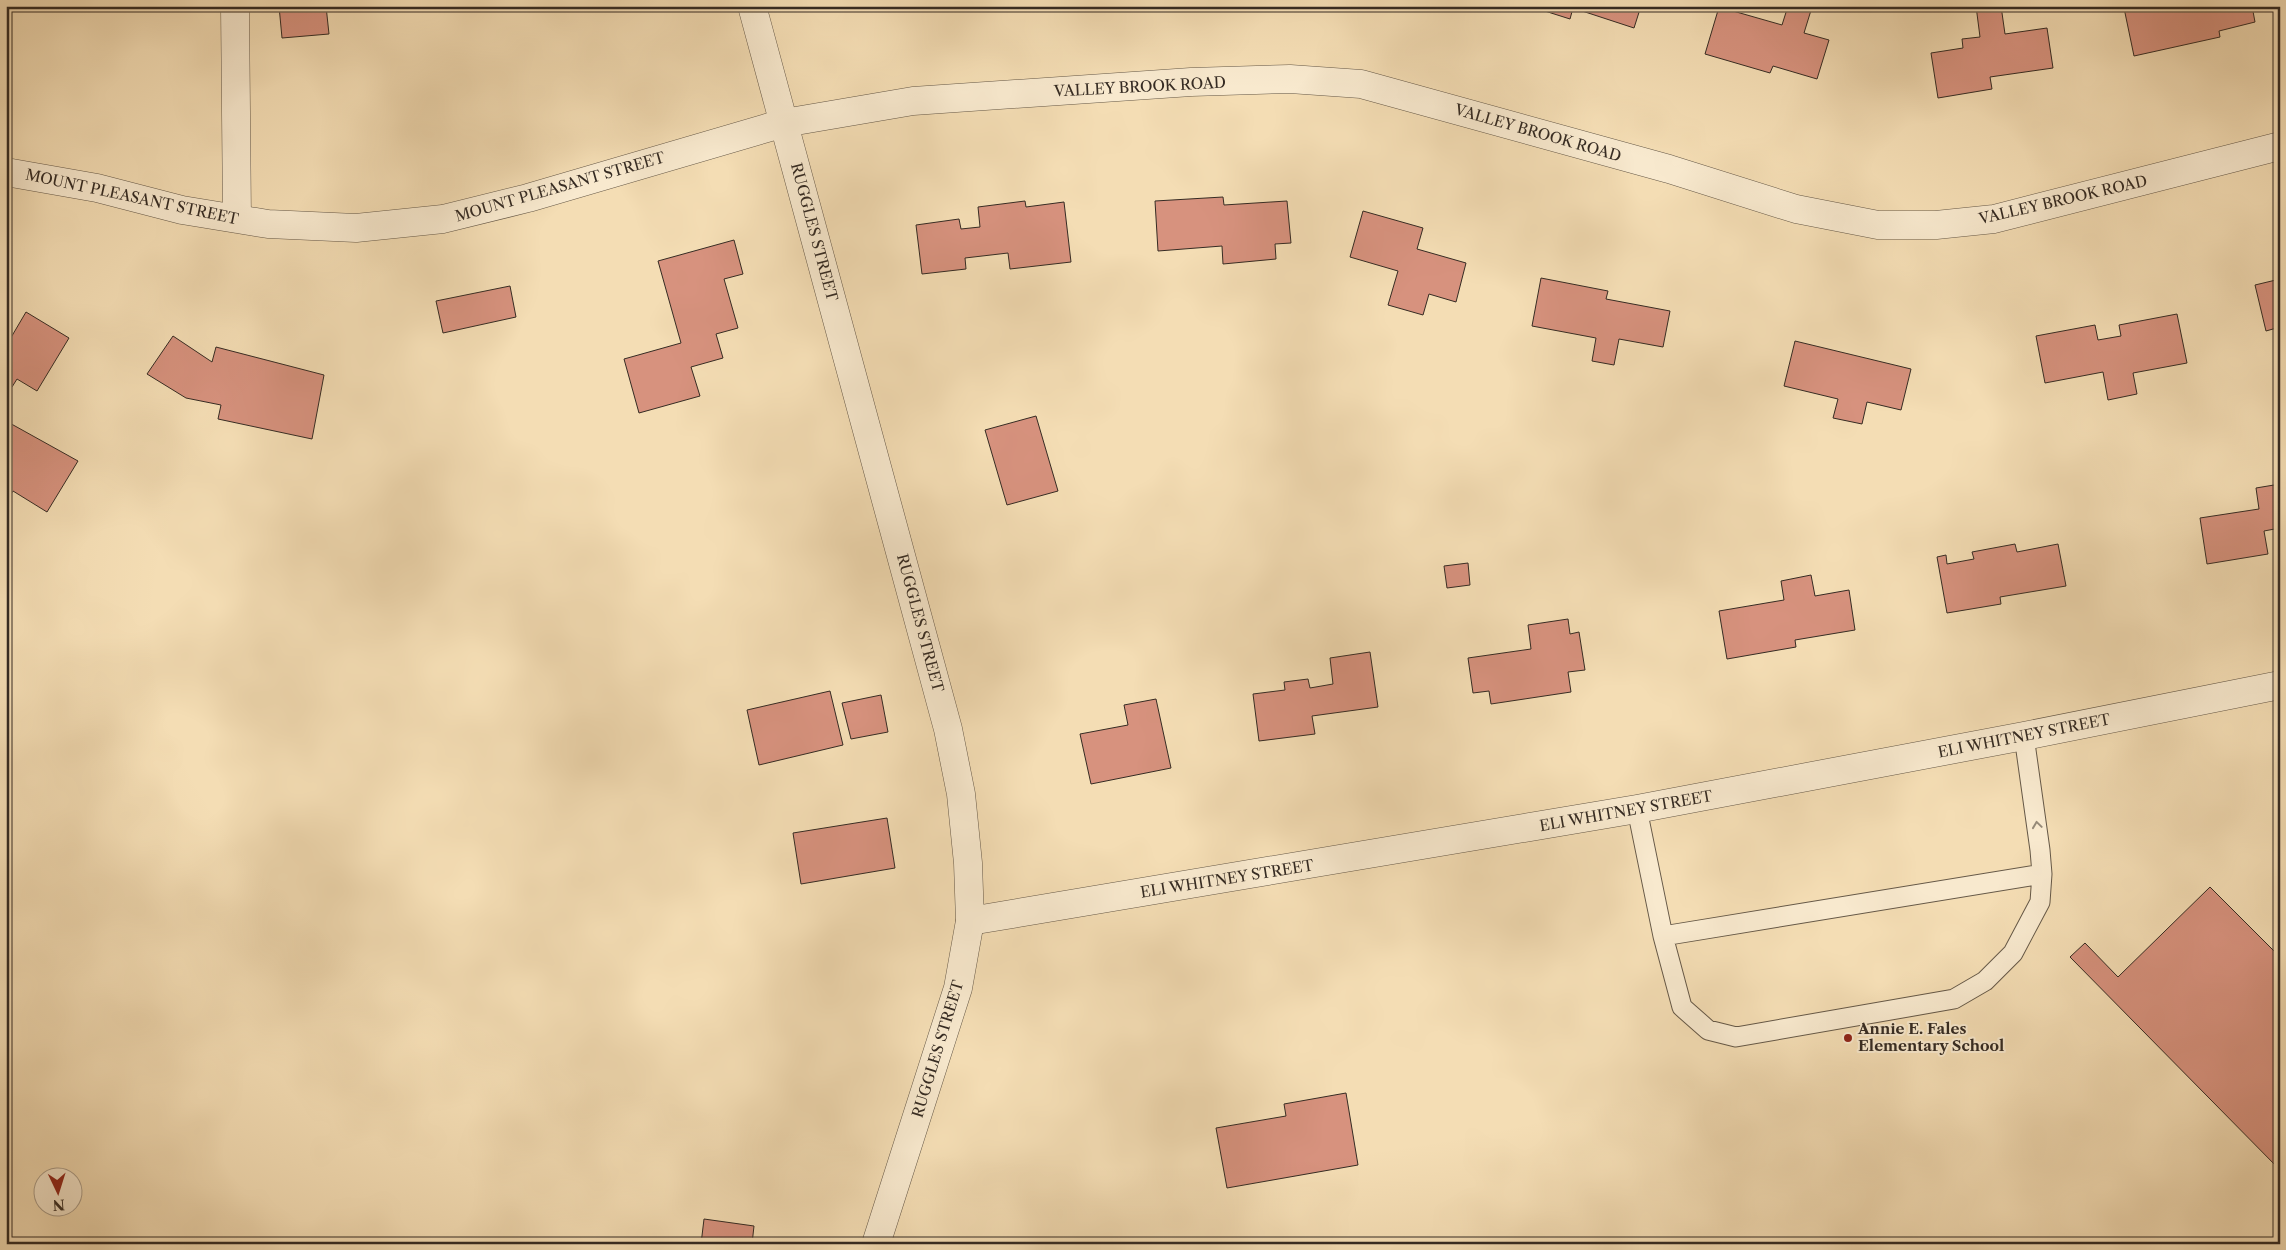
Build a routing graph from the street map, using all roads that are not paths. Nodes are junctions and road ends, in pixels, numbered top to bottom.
1 (235, 6) edge
2 (752, 6) edge
3 (784, 123) junction
4 (2280, 146) edge
5 (6, 172) edge
6 (237, 219) junction
7 (2280, 685) edge
8 (2024, 736) junction
9 (1637, 810) junction
10 (2042, 874) junction
11 (970, 921) junction
12 (1664, 936) junction
13 (876, 1244) edge

1 - 6 street
2 - 3 street, RUGGLES STREET
3 - 4 street, VALLEY BROOK ROAD
3 - 6 street, MOUNT PLEASANT STREET
3 - 11 street, RUGGLES STREET
5 - 6 street, MOUNT PLEASANT STREET
7 - 8 street, ELI WHITNEY STREET
8 - 9 street, ELI WHITNEY STREET
10 -> 8 lane
9 - 11 street, ELI WHITNEY STREET
9 - 12 lane
10 - 12 lane
10 - 12 lane
11 - 13 street, RUGGLES STREET

